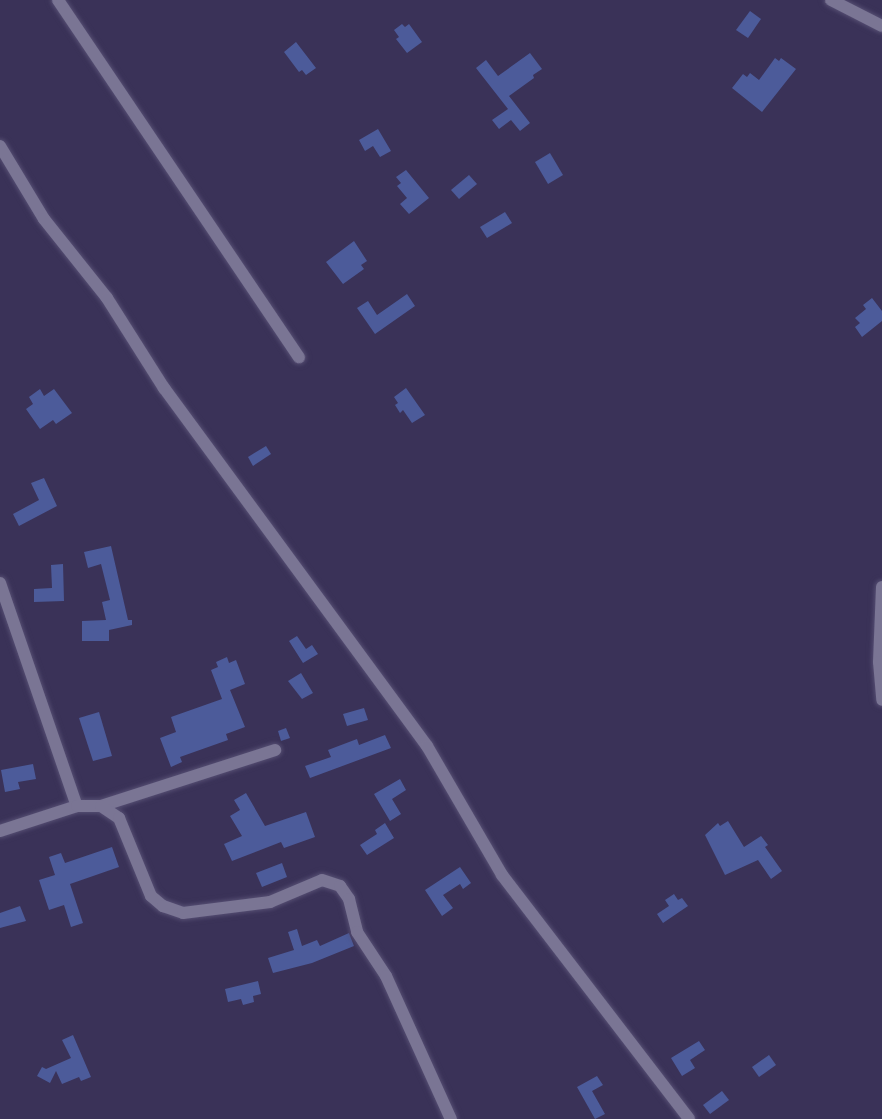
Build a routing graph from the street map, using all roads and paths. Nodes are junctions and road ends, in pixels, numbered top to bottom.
1 (58, 0) edge
2 (831, 0) edge
3 (882, 26) edge
4 (0, 146) edge
5 (299, 357) dead end
6 (0, 583) edge
7 (882, 587) edge
8 (882, 693) edge
9 (275, 750) dead end
10 (101, 806) junction
11 (76, 807) junction
12 (0, 831) edge
13 (451, 1119) edge
14 (689, 1119) edge

1 - 5 street
2 - 3 street
4 - 14 street
6 - 11 street
7 - 8 street
9 - 10 street
10 - 11 street
10 - 13 street
11 - 12 street

